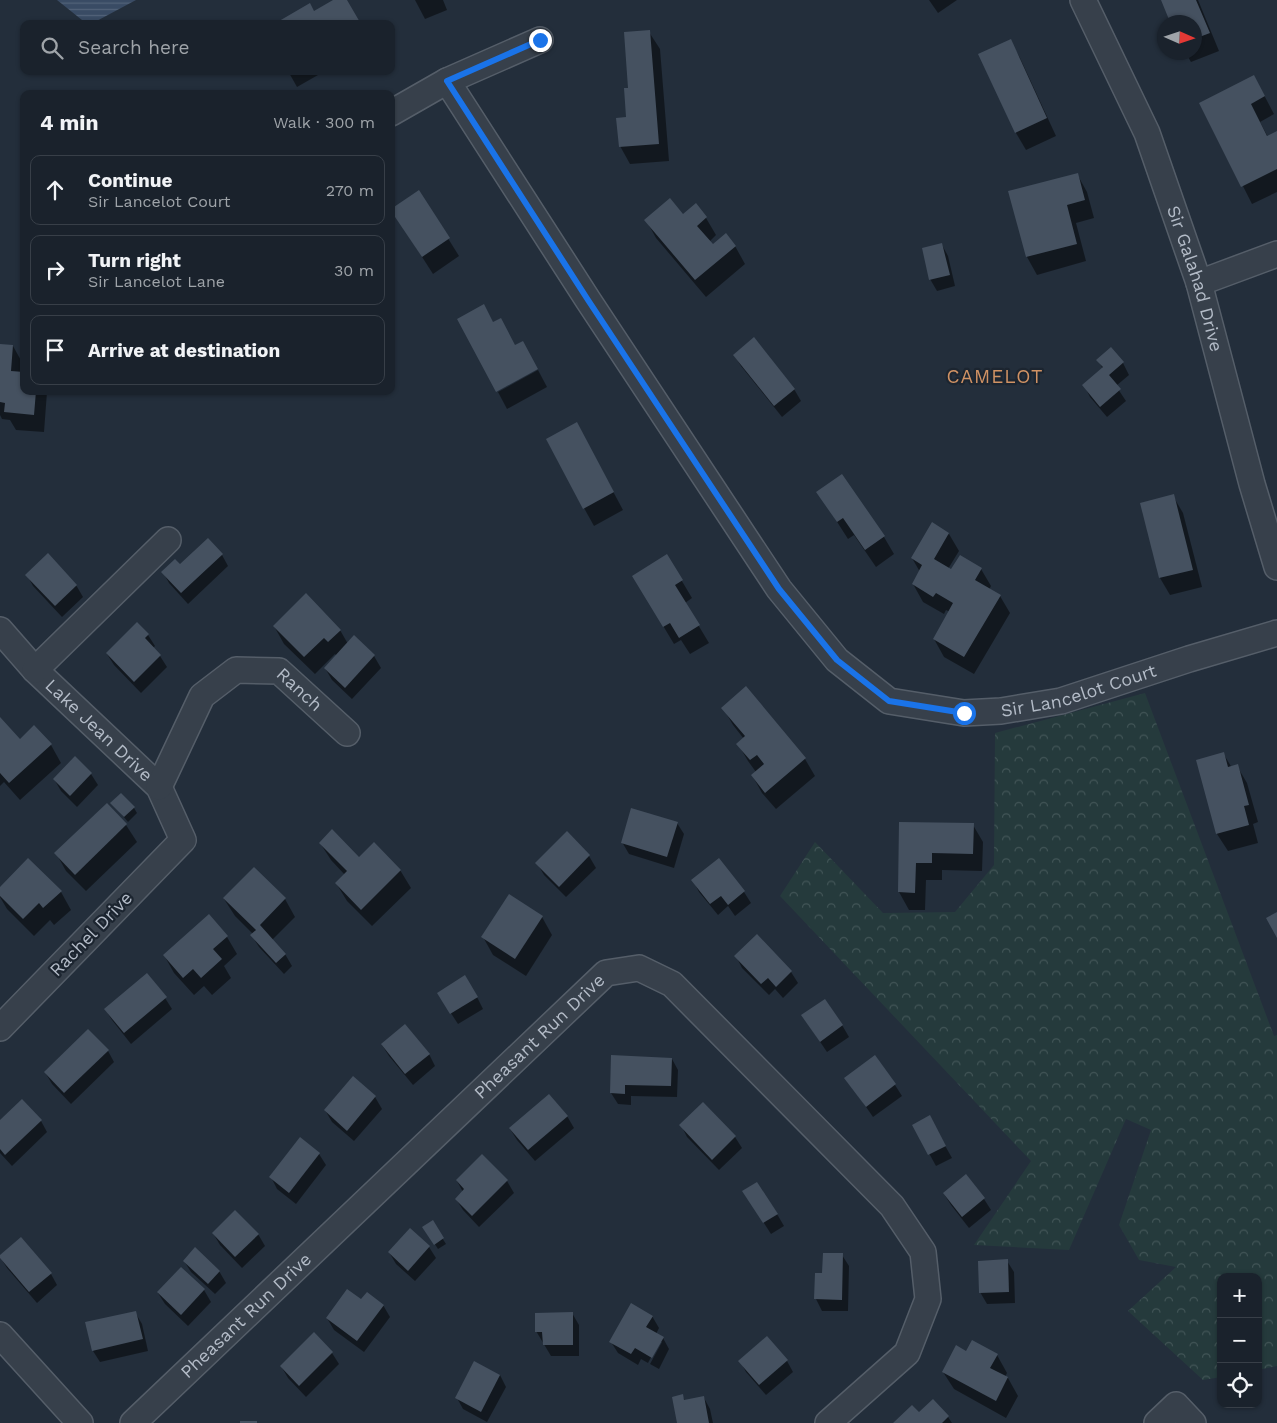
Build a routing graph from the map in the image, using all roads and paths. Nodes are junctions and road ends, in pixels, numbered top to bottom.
1 (1083, 0) edge
2 (540, 40) dead end
3 (447, 81) junction
4 (395, 110) edge
5 (1277, 254) edge
6 (1199, 283) junction
7 (168, 540) dead end
8 (1277, 567) edge
9 (0, 630) edge
10 (1277, 633) edge
11 (35, 670) junction
12 (347, 733) dead end
13 (159, 787) junction
14 (183, 840) joint
15 (0, 1028) edge
16 (0, 1335) edge
17 (80, 1423) edge
18 (133, 1423) edge
19 (828, 1423) edge
20 (1157, 1423) edge
21 (1193, 1423) edge

1 - 6 street, Sir Galahad Drive
2 - 3 street
3 - 4 street
3 - 10 street, Sir Lancelot Court
5 - 6 street
6 - 8 street, Sir Galahad Drive
7 - 11 street
9 - 11 street, Lake Jean Drive
11 - 13 street, Lake Jean Drive
12 - 13 street, Ranch
13 - 14 street, Lake Jean Drive
14 - 15 street, Rachel Drive
16 - 17 street
18 - 19 street, Pheasant Run Drive
20 - 21 street

